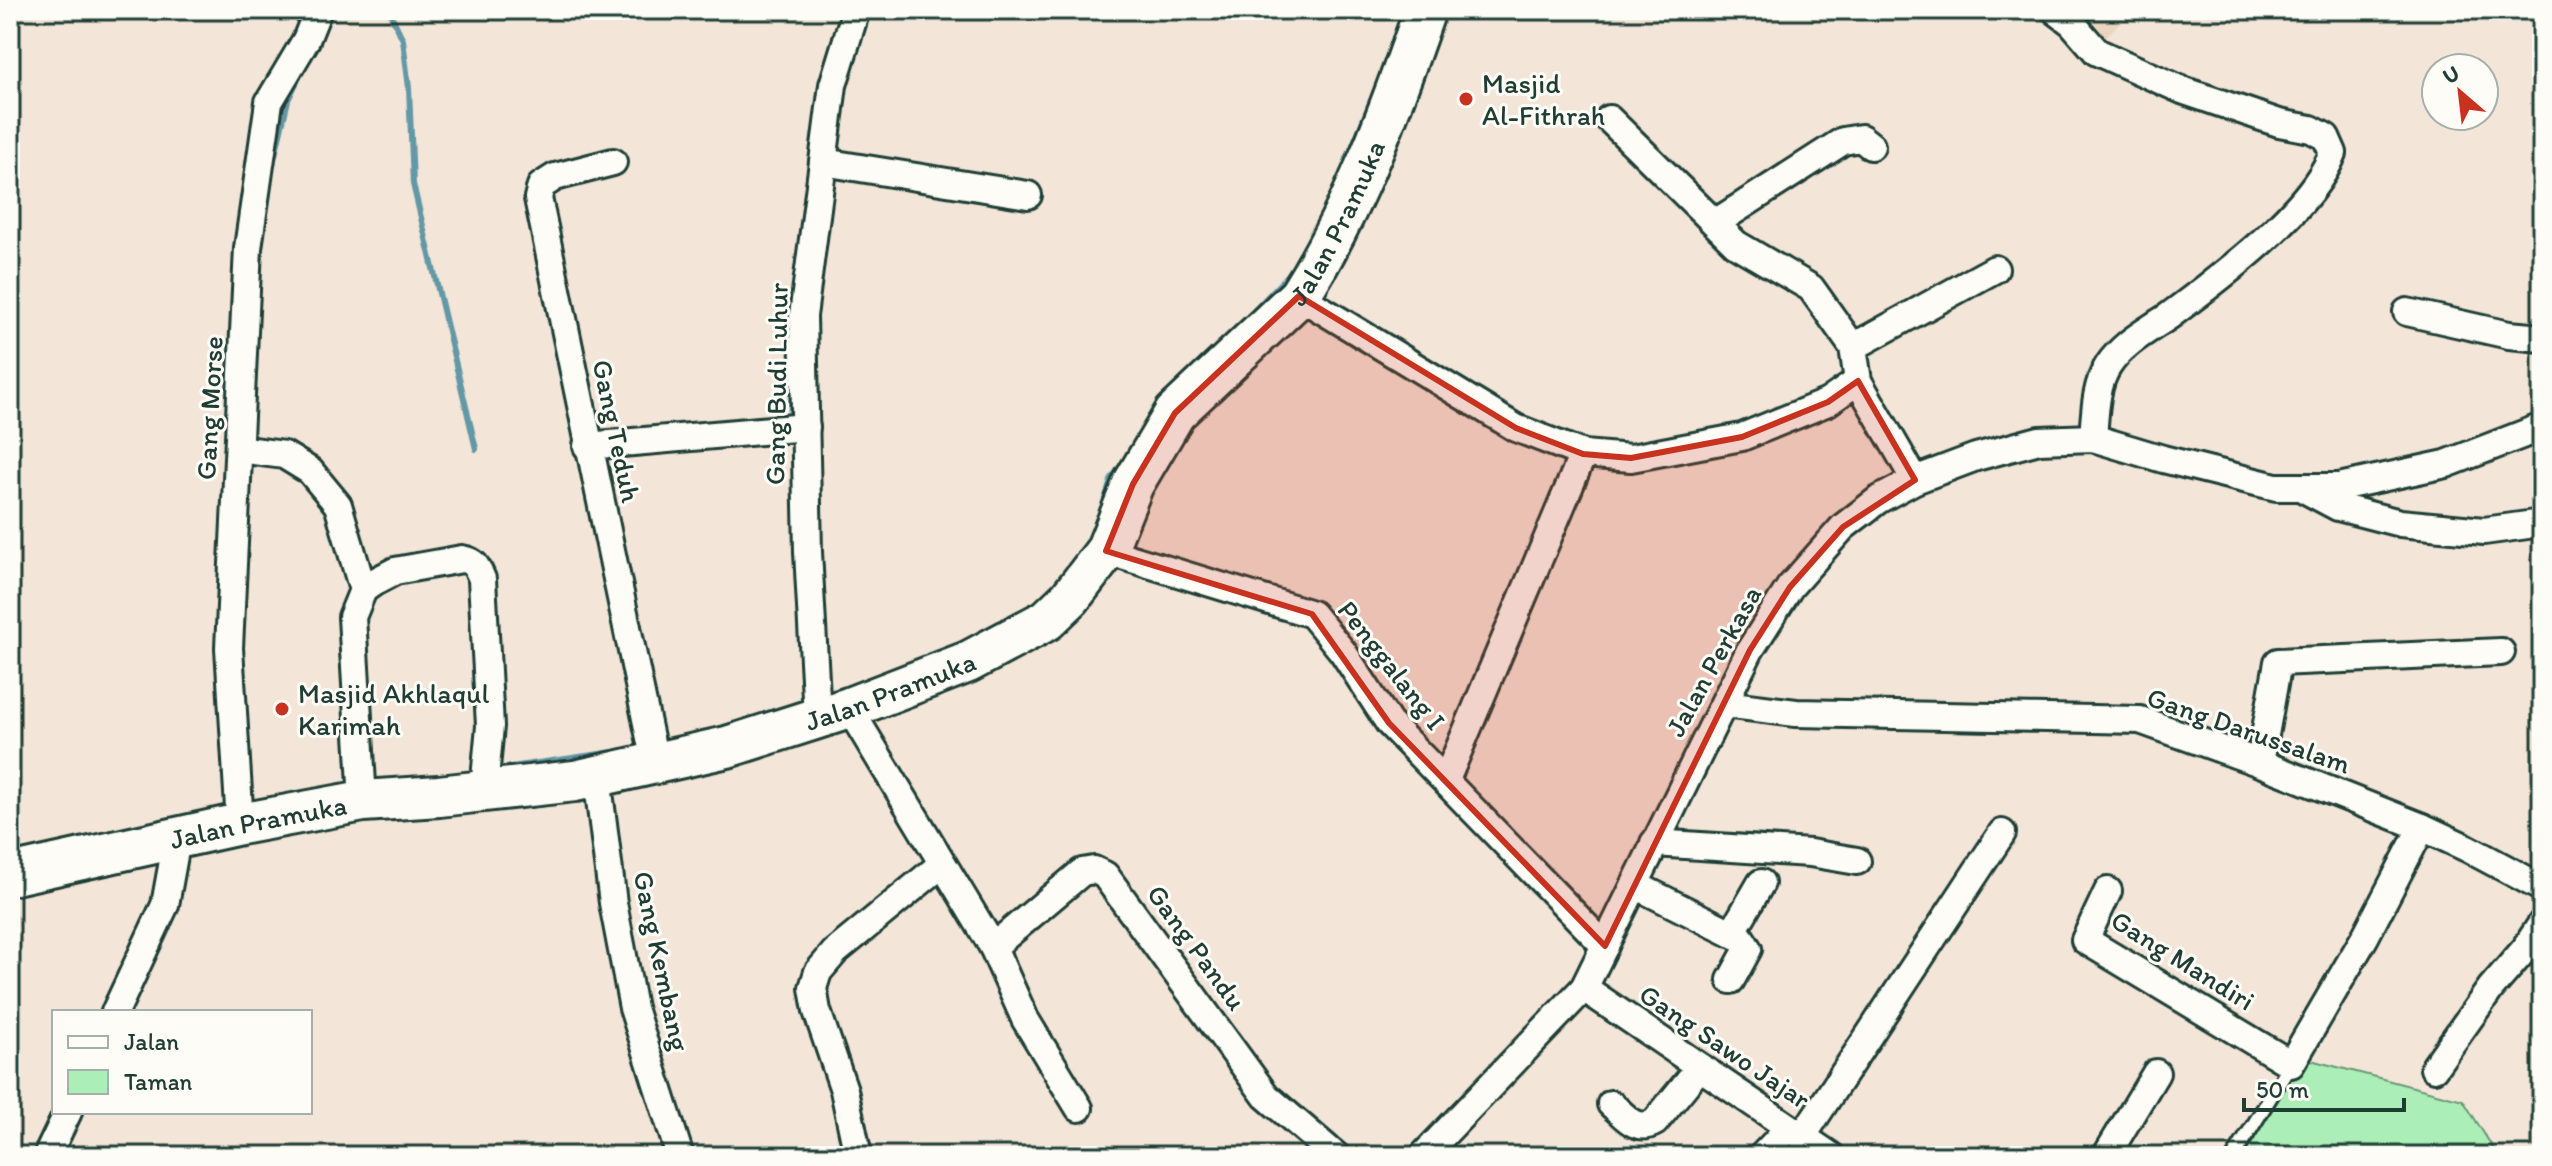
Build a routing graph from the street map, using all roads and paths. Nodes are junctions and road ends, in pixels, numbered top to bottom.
1 (856, 10) edge
2 (1425, 10) edge
3 (2055, 10) edge
4 (321, 11) edge
5 (1609, 119) dead end
6 (1871, 146) dead end
7 (613, 162) dead end
8 (823, 162) junction
9 (1028, 195) dead end
10 (1715, 223) junction
11 (1995, 269) dead end
12 (1299, 296) junction
13 (2407, 312) dead end
14 (2542, 338) edge
15 (1853, 347) junction
16 (1858, 381) junction
17 (806, 427) junction
18 (2542, 427) edge
19 (2093, 438) junction
20 (587, 446) junction
21 (239, 449) junction
22 (1583, 454) junction
23 (1915, 480) junction
24 (2301, 487) junction
25 (2542, 523) edge
26 (1106, 551) junction
27 (363, 590) junction
28 (2501, 652) dead end
29 (1724, 704) junction
30 (833, 712) junction
31 (655, 762) junction
32 (2260, 763) junction
33 (597, 776) junction
34 (1446, 780) junction
35 (484, 789) junction
36 (363, 801) junction
37 (240, 824) junction
38 (2422, 827) junction
39 (2002, 833) dead end
40 (177, 839) junction
41 (1654, 843) junction
42 (1857, 861) dead end
43 (942, 864) junction
44 (10, 875) edge
45 (1761, 883) dead end
46 (1635, 885) junction
47 (2542, 888) edge
48 (2108, 891) dead end
49 (2542, 923) edge
50 (1732, 933) junction
51 (1605, 946) junction
52 (993, 947) junction
53 (1731, 980) dead end
54 (1584, 988) junction
55 (116, 1010) edge
56 (2291, 1064) junction
57 (1699, 1068) junction
58 (2434, 1068) dead end
59 (2156, 1073) dead end
60 (1611, 1104) dead end
61 (1079, 1108) dead end
62 (67, 1114) edge
63 (1795, 1133) junction
64 (47, 1156) edge
65 (680, 1156) edge
66 (858, 1156) edge
67 (1336, 1156) edge
68 (1423, 1156) edge
69 (1762, 1156) edge
70 (1831, 1156) edge
71 (2106, 1156) edge
72 (2234, 1156) edge

1 - 8 street, Gang Budi Luhur
2 - 12 main road, Jalan Pramuka
3 - 19 street
4 - 21 street, Gang Morse
5 - 10 street
6 - 10 street
7 - 20 street, Gang Teduh
8 - 9 street
8 - 17 street, Gang Budi Luhur
10 - 15 street
11 - 15 street
12 - 22 street
12 - 26 main road, Jalan Pramuka
13 - 14 street
15 - 16 street
16 - 22 street
16 - 23 street
17 - 20 street
17 - 30 street, Gang Budi Luhur
18 - 24 street, Jalan Perkasa
19 - 23 street, Jalan Perkasa
19 - 24 street, Jalan Perkasa
20 - 31 street, Gang Teduh
21 - 27 street
21 - 37 street, Gang Morse
22 - 34 street
23 - 29 street, Jalan Perkasa
24 - 25 street
26 - 30 main road, Jalan Pramuka
26 - 34 street, Penggalang I
27 - 35 street
27 - 36 street
28 - 32 street
29 - 32 street, Gang Darussalam
29 - 41 street, Jalan Perkasa
30 - 31 main road, Jalan Pramuka
30 - 43 street
31 - 33 main road, Jalan Pramuka
32 - 38 street, Gang Darussalam
33 - 35 main road, Jalan Pramuka
33 - 65 street, Gang Kembang
34 - 51 street, Penggalang I
35 - 36 main road, Jalan Pramuka
36 - 37 main road, Jalan Pramuka
37 - 40 main road, Jalan Pramuka
38 - 47 street, Gang Darussalam
38 - 56 street
39 - 63 street
40 - 44 main road, Jalan Pramuka
40 - 55 street
41 - 42 street
41 - 46 street, Jalan Perkasa
43 - 52 street
43 - 66 street
45 - 50 street
46 - 50 street
46 - 51 street, Jalan Perkasa
48 - 56 street, Gang Mandiri
49 - 58 street
50 - 53 street
51 - 54 street, Jalan Perkasa
52 - 61 street
52 - 67 street, Gang Pandu
54 - 57 street, Gang Sawo Jajar
54 - 68 street, Jalan Perkasa
56 - 72 lane
57 - 60 street
57 - 63 street, Gang Sawo Jajar
59 - 71 street
62 - 64 street
63 - 69 street
63 - 70 street, Gang Sawo Jajar

